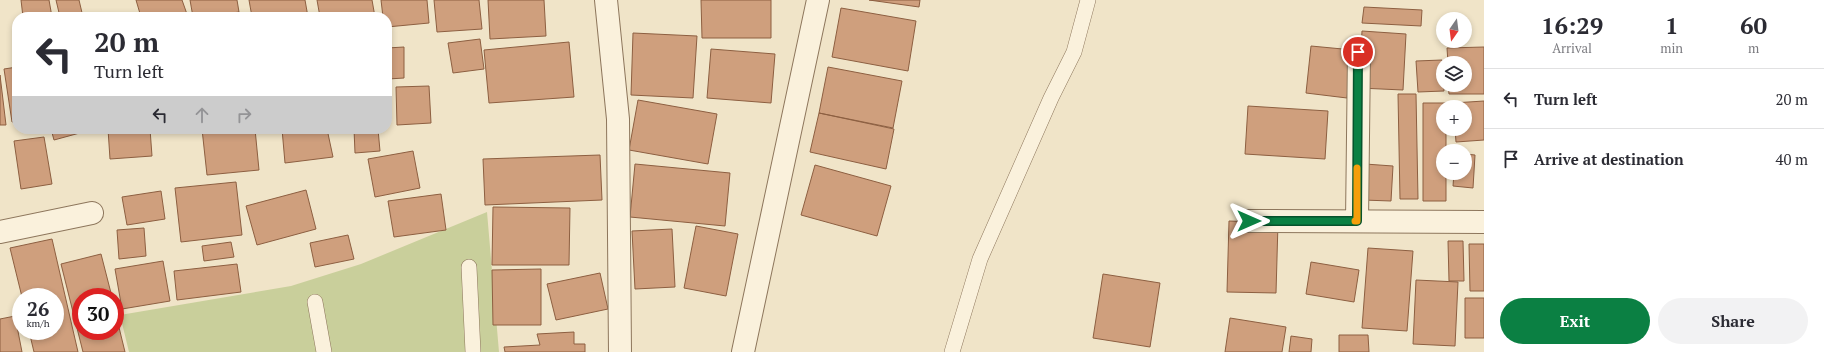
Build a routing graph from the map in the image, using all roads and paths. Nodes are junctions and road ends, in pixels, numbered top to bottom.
1 (606, 0) edge
2 (818, 0) edge
3 (1088, 0) edge
4 (1358, 52) dead end
5 (92, 213) dead end
6 (1249, 221) dead end
7 (1357, 221) junction
8 (1484, 222) edge
9 (0, 232) edge
10 (469, 267) dead end
11 (315, 302) dead end
12 (324, 352) edge
13 (473, 352) edge
14 (620, 352) edge
15 (743, 352) edge
16 (952, 352) edge

1 - 14 street
2 - 15 street
3 - 16 lane
4 - 7 street
5 - 9 street
6 - 7 street
7 - 8 street
10 - 13 lane
11 - 12 lane

